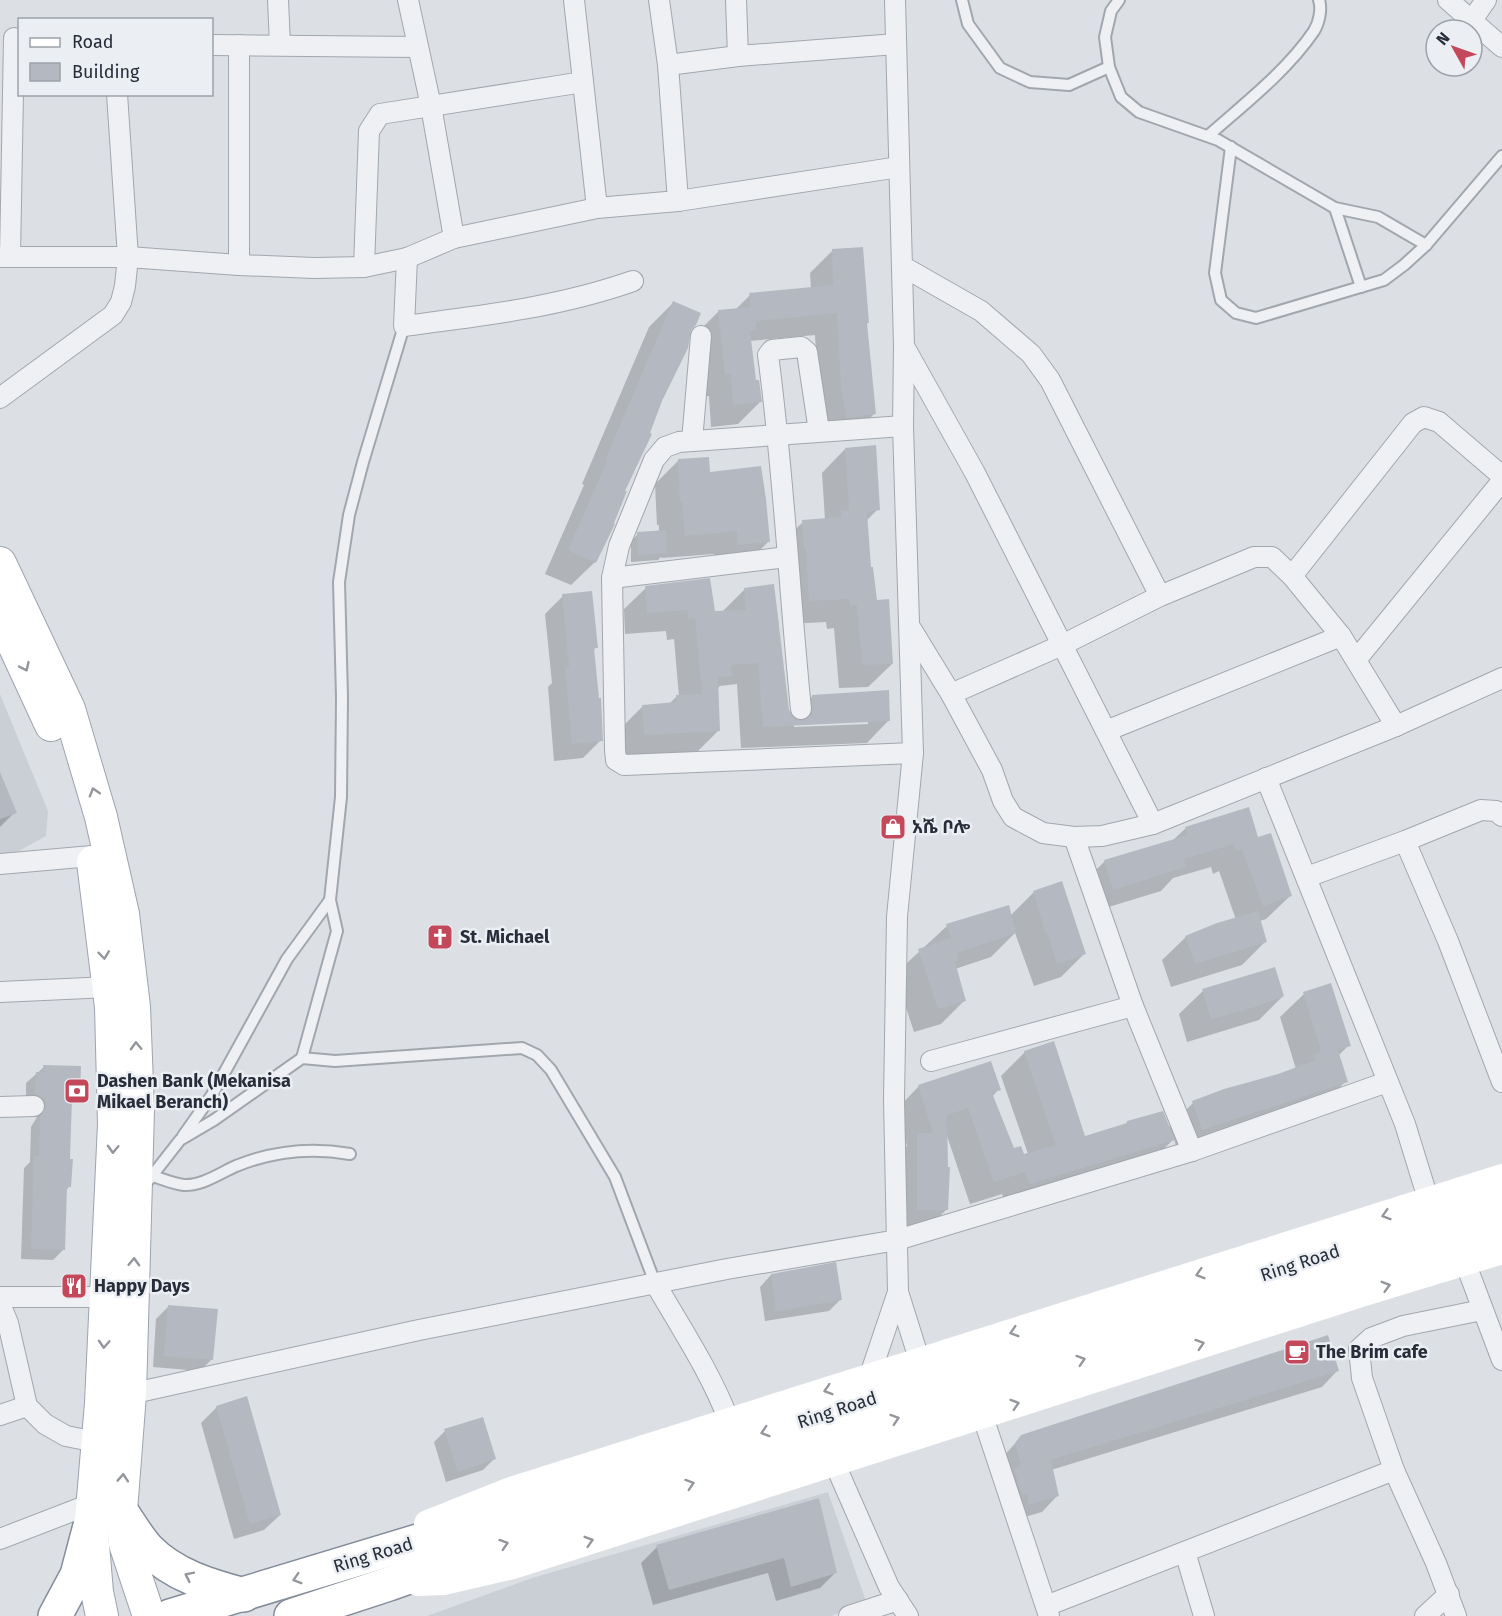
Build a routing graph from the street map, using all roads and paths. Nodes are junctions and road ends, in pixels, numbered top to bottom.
1 (278, 0) edge
2 (408, 0) edge
3 (574, 0) edge
4 (659, 0) edge
5 (736, 0) edge
6 (895, 0) edge
7 (962, 0) edge
8 (1119, 0) edge
9 (1319, 0) edge
10 (1448, 0) edge
11 (1486, 0) edge
12 (1470, 18) edge
13 (1473, 18) edge
14 (1484, 31) edge
15 (11, 38) edge
16 (896, 44) junction
17 (213, 45) edge
18 (239, 45) junction
19 (279, 45) junction
20 (417, 47) junction
21 (1502, 47) edge
22 (738, 56) junction
23 (668, 65) junction
24 (1109, 67) junction
25 (583, 82) junction
26 (117, 96) edge
27 (430, 106) junction
28 (1208, 136) junction
29 (1231, 147) junction
30 (1502, 156) edge
31 (899, 167) junction
32 (678, 201) junction
33 (597, 208) junction
34 (1335, 208) junction
35 (454, 238) junction
36 (1426, 245) junction
37 (5, 257) edge
38 (128, 257) junction
39 (408, 258) junction
40 (239, 265) junction
41 (902, 266) junction
42 (364, 267) junction
43 (633, 281) dead end
44 (1361, 287) junction
45 (404, 326) junction
46 (701, 336) dead end
47 (904, 345) junction
48 (0, 398) edge
49 (903, 426) junction
50 (819, 431) junction
51 (779, 434) junction
52 (692, 441) junction
53 (1502, 476) edge
54 (1502, 481) edge
55 (787, 557) junction
56 (0, 563) edge
57 (1292, 576) junction
58 (612, 578) junction
59 (1160, 596) junction
60 (0, 615) edge
61 (909, 626) junction
62 (1341, 636) junction
63 (1062, 645) junction
64 (1356, 660) junction
65 (1502, 678) edge
66 (951, 694) junction
67 (801, 709) dead end
68 (1396, 726) junction
69 (1106, 731) junction
70 (913, 753) junction
71 (1266, 778) junction
72 (1502, 816) edge
73 (1153, 824) junction
74 (1074, 837) junction
75 (1405, 841) junction
76 (92, 856) junction
77 (0, 864) edge
78 (1307, 877) junction
79 (330, 900) junction
80 (111, 917) junction
81 (109, 987) junction
82 (0, 992) edge
83 (1133, 1006) junction
84 (302, 1058) junction
85 (931, 1061) dead end
86 (1387, 1082) junction
87 (1502, 1082) edge
88 (34, 1106) dead end
89 (0, 1107) edge
90 (180, 1140) junction
91 (1192, 1151) junction
92 (350, 1154) dead end
93 (1502, 1178) edge
94 (145, 1185) junction
95 (1502, 1199) edge
96 (1429, 1202) junction
97 (1502, 1226) edge
98 (897, 1240) junction
99 (1502, 1250) edge
100 (1465, 1262) junction
101 (655, 1283) junction
102 (898, 1292) junction
103 (106, 1297) junction
104 (0, 1298) edge
105 (0, 1304) edge
106 (1482, 1310) junction
107 (1502, 1360) edge
108 (920, 1362) junction
109 (869, 1378) junction
110 (130, 1394) junction
111 (27, 1406) junction
112 (982, 1414) junction
113 (0, 1415) edge
114 (729, 1421) junction
115 (96, 1442) junction
116 (834, 1462) junction
117 (1394, 1470) junction
118 (102, 1512) junction
119 (0, 1539) edge
120 (1185, 1552) junction
121 (351, 1562) junction
122 (389, 1584) junction
123 (1449, 1594) junction
124 (243, 1595) junction
125 (903, 1608) edge
126 (1048, 1611) edge
127 (55, 1616) edge
128 (102, 1616) edge
129 (150, 1616) edge
130 (170, 1616) edge
131 (291, 1616) edge
132 (849, 1616) edge
133 (1204, 1616) edge
134 (1425, 1616) edge
135 (1456, 1616) edge

1 - 19 street
2 - 20 street
3 - 25 street
4 - 23 street
5 - 22 street
6 - 16 street
7 - 24 lane
8 - 24 lane
9 - 28 lane
10 - 12 street
11 - 13 street
14 - 21 street
15 - 37 street
16 - 22 street
16 - 31 street
17 - 18 street
18 - 19 street
18 - 40 street
19 - 20 street
20 - 27 street
22 - 23 street
23 - 32 street
24 - 28 lane
25 - 27 street
25 - 33 street
26 - 38 street
27 - 35 street
27 - 42 street
28 - 29 lane
29 - 34 lane
29 - 44 lane
30 - 36 lane
31 - 32 street
31 - 41 street
32 - 33 street
33 - 35 street
34 - 36 lane
34 - 44 lane
35 - 39 street
36 - 44 lane
37 - 38 street
38 - 40 street
38 - 48 street
39 - 42 street
39 - 45 street
40 - 42 street
41 - 47 street
41 - 59 street
43 - 45 street
45 - 79 lane
46 - 52 street
47 - 49 street
47 - 63 street
49 - 50 street
49 - 61 street
50 - 51 street
50 - 51 street
51 - 52 street
51 - 55 street
52 - 58 street
53 - 57 street
54 - 64 street
55 - 58 street
55 - 67 street
80 -> 56 main road
57 - 59 street
57 - 62 street
58 - 70 street
59 - 63 street
60 -> 76 main road
61 - 66 street
61 - 70 street
62 - 64 street
62 - 69 street
63 - 66 street
63 - 69 street
64 - 68 street
65 - 68 street
66 - 74 street
68 - 71 street
69 - 73 street
70 - 98 street
71 - 73 street
71 - 78 street
72 - 75 street
73 - 74 street
74 - 83 street
75 - 78 street
75 - 87 street
76 - 77 street
76 - 80 main road
78 - 86 street
79 - 84 lane
79 - 90 lane
80 -> 81 main road
94 -> 80 main road
81 - 82 street
81 -> 103 main road
83 - 85 street
83 - 91 street
84 - 90 lane
84 - 101 lane
86 - 91 street
86 - 96 street
88 - 89 street
90 - 94 lane
91 - 98 street
92 - 94 lane
93 - 96 street
110 -> 94 main road
95 -> 121 highway, Ring Road
96 -> 108 street
122 -> 97 highway, Ring Road
98 - 101 street
98 - 102 street
99 - 100 street
100 - 106 street
112 -> 100 street
101 - 110 street
101 - 114 street
102 - 108 street
102 - 109 street
103 - 104 street
103 -> 115 main road
105 - 111 street
106 - 107 street
106 - 117 street
108 - 109 street
109 -> 114 street
118 -> 110 main road
111 - 113 street
111 - 115 street
112 - 116 street
112 - 126 street
114 - 121 street
115 - 118 main road
122 -> 116 street
116 - 125 street
117 - 120 street
117 - 123 street
118 - 119 street
124 -> 118 highway
118 - 127 highway
118 - 128 main road
118 - 129 main road
120 - 126 street
120 - 133 street
121 -> 124 highway, Ring Road
122 - 131 highway, Ring Road
123 - 134 street
123 - 135 street
124 - 130 highway, Ring Road
125 - 132 street

